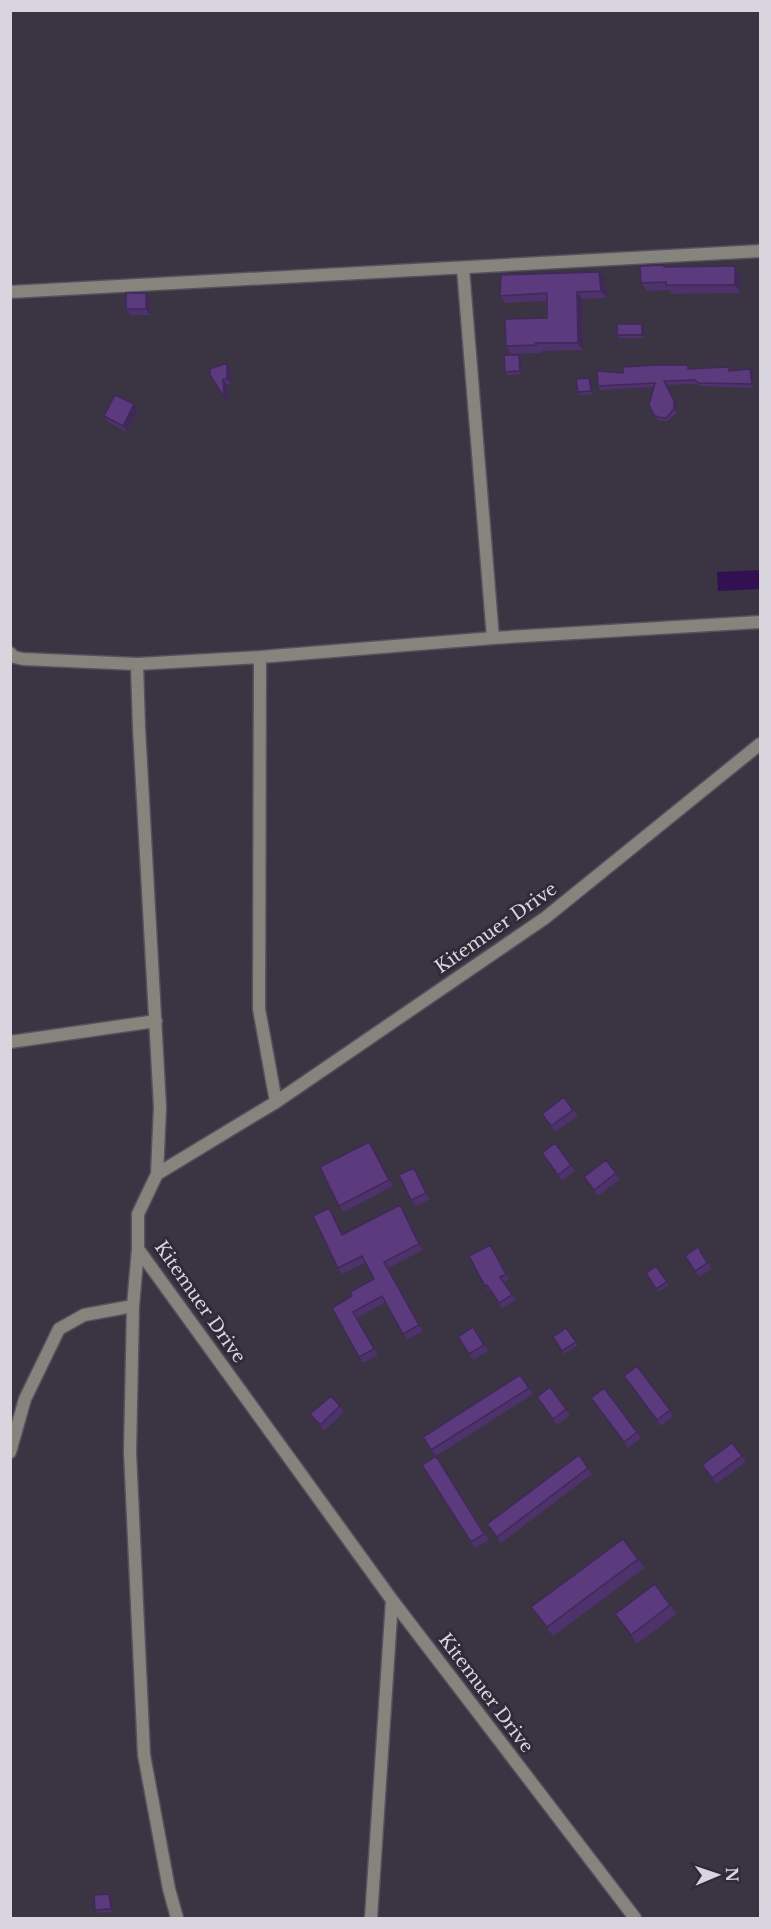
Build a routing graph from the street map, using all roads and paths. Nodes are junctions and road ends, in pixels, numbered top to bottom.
1 (760, 251) edge
2 (463, 268) junction
3 (10, 292) edge
4 (760, 622) edge
5 (493, 638) junction
6 (10, 652) edge
7 (260, 657) junction
8 (137, 664) junction
9 (760, 744) edge
10 (156, 1021) junction
11 (10, 1042) edge
12 (276, 1102) junction
13 (157, 1174) junction
14 (138, 1249) junction
15 (133, 1306) junction
16 (10, 1452) edge
17 (393, 1600) junction
18 (177, 1918) edge
19 (371, 1918) edge
20 (635, 1918) edge

1 - 2 street
2 - 3 street
2 - 5 street
4 - 5 street
5 - 7 street
6 - 8 street
7 - 8 street
7 - 12 street
8 - 10 street
9 - 12 street, Kitemuer Drive
10 - 11 street
10 - 13 street
12 - 13 street, Kitemuer Drive
13 - 14 street, Kitemuer Drive
14 - 15 street
14 - 17 street, Kitemuer Drive
15 - 16 street
15 - 18 street
17 - 19 street
17 - 20 street, Kitemuer Drive

